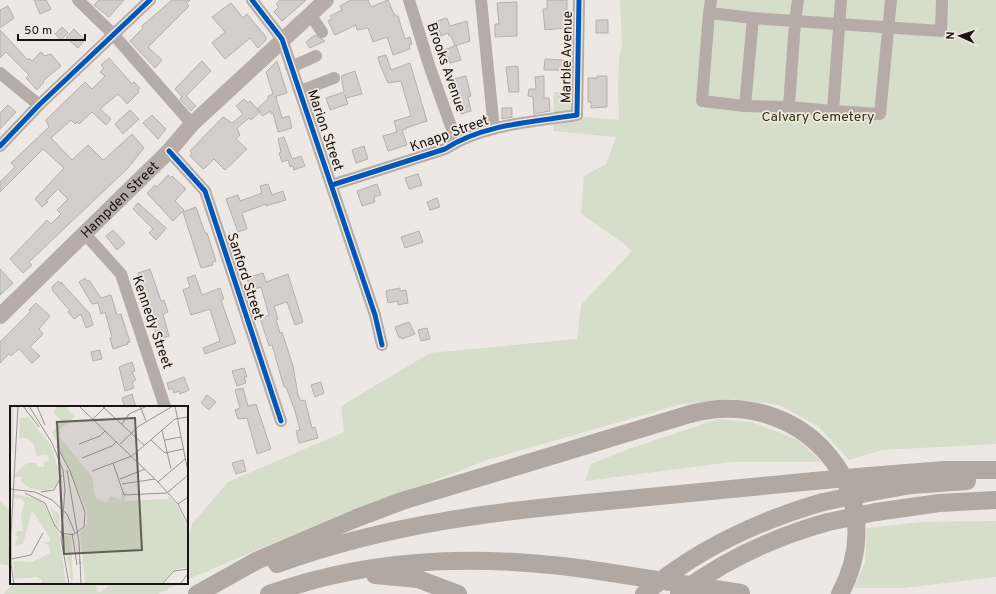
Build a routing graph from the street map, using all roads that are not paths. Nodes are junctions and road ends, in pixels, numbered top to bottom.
1 (78, 0) edge
2 (150, 0) edge
3 (252, 0) edge
4 (326, 0) edge
5 (409, 0) edge
6 (481, 0) edge
7 (579, 0) edge
8 (711, 0) edge
9 (798, 0) edge
10 (841, 0) edge
11 (891, 0) edge
12 (942, 0) edge
13 (709, 13) junction
14 (310, 14) junction
15 (753, 18) junction
16 (795, 21) junction
17 (839, 24) junction
18 (889, 28) junction
19 (322, 32) dead end
20 (113, 34) junction
21 (282, 39) junction
22 (316, 56) dead end
23 (291, 67) junction
24 (0, 73) edge
25 (334, 78) dead end
26 (300, 91) junction
27 (39, 105) junction
28 (745, 106) junction
29 (789, 107) junction
30 (833, 111) junction
31 (577, 115) joint
32 (192, 124) junction
33 (494, 129) junction
34 (454, 144) junction
35 (0, 146) edge
36 (169, 151) junction
37 (332, 185) junction
38 (84, 234) junction
39 (0, 316) edge
40 (382, 345) dead end
41 (165, 406) edge
42 (281, 421) dead end
43 (996, 470) edge
44 (996, 479) edge
45 (871, 484) junction
46 (996, 500) edge
47 (289, 587) junction
48 (197, 594) edge
49 (204, 594) edge
50 (269, 594) edge
51 (458, 594) edge
52 (644, 594) edge
53 (679, 594) edge
54 (744, 594) edge
55 (840, 594) edge

1 - 20 street
2 - 20 street
3 - 21 street, Marion Street
4 - 14 main road, Hampden Street
5 - 34 street, Brooks Avenue
6 - 33 street
7 - 31 street, Marble Avenue
8 - 13 street
9 - 16 street
10 - 17 street
11 - 18 street
12 - 18 street
13 - 15 street
13 - 28 street
14 - 19 street
14 - 21 main road, Hampden Street
15 - 16 street
15 - 28 street
16 - 17 street
16 - 29 street
17 - 18 street
17 - 30 street
18 - 30 street
20 - 27 street
20 - 32 street
21 - 23 street, Marion Street
21 - 32 main road, Hampden Street
22 - 23 street
23 - 26 street, Marion Street
24 - 27 street
25 - 26 street
26 - 37 street, Marion Street
27 - 35 street
28 - 29 street
29 - 30 street
31 - 33 street, Knapp Street
32 - 36 main road, Hampden Street
33 - 34 street, Knapp Street
34 - 37 street, Knapp Street
36 - 38 main road, Hampden Street
36 - 42 street, Sanford Street
37 - 40 street, Marion Street
38 - 39 main road, Hampden Street
38 - 41 street, Kennedy Street
43 - 45 highway
44 - 45 highway
45 - 49 highway, bridge
45 - 52 highway, bridge
46 - 53 highway, bridge
47 - 50 highway
47 - 51 highway
47 - 54 highway, bridge
48 - 55 highway

